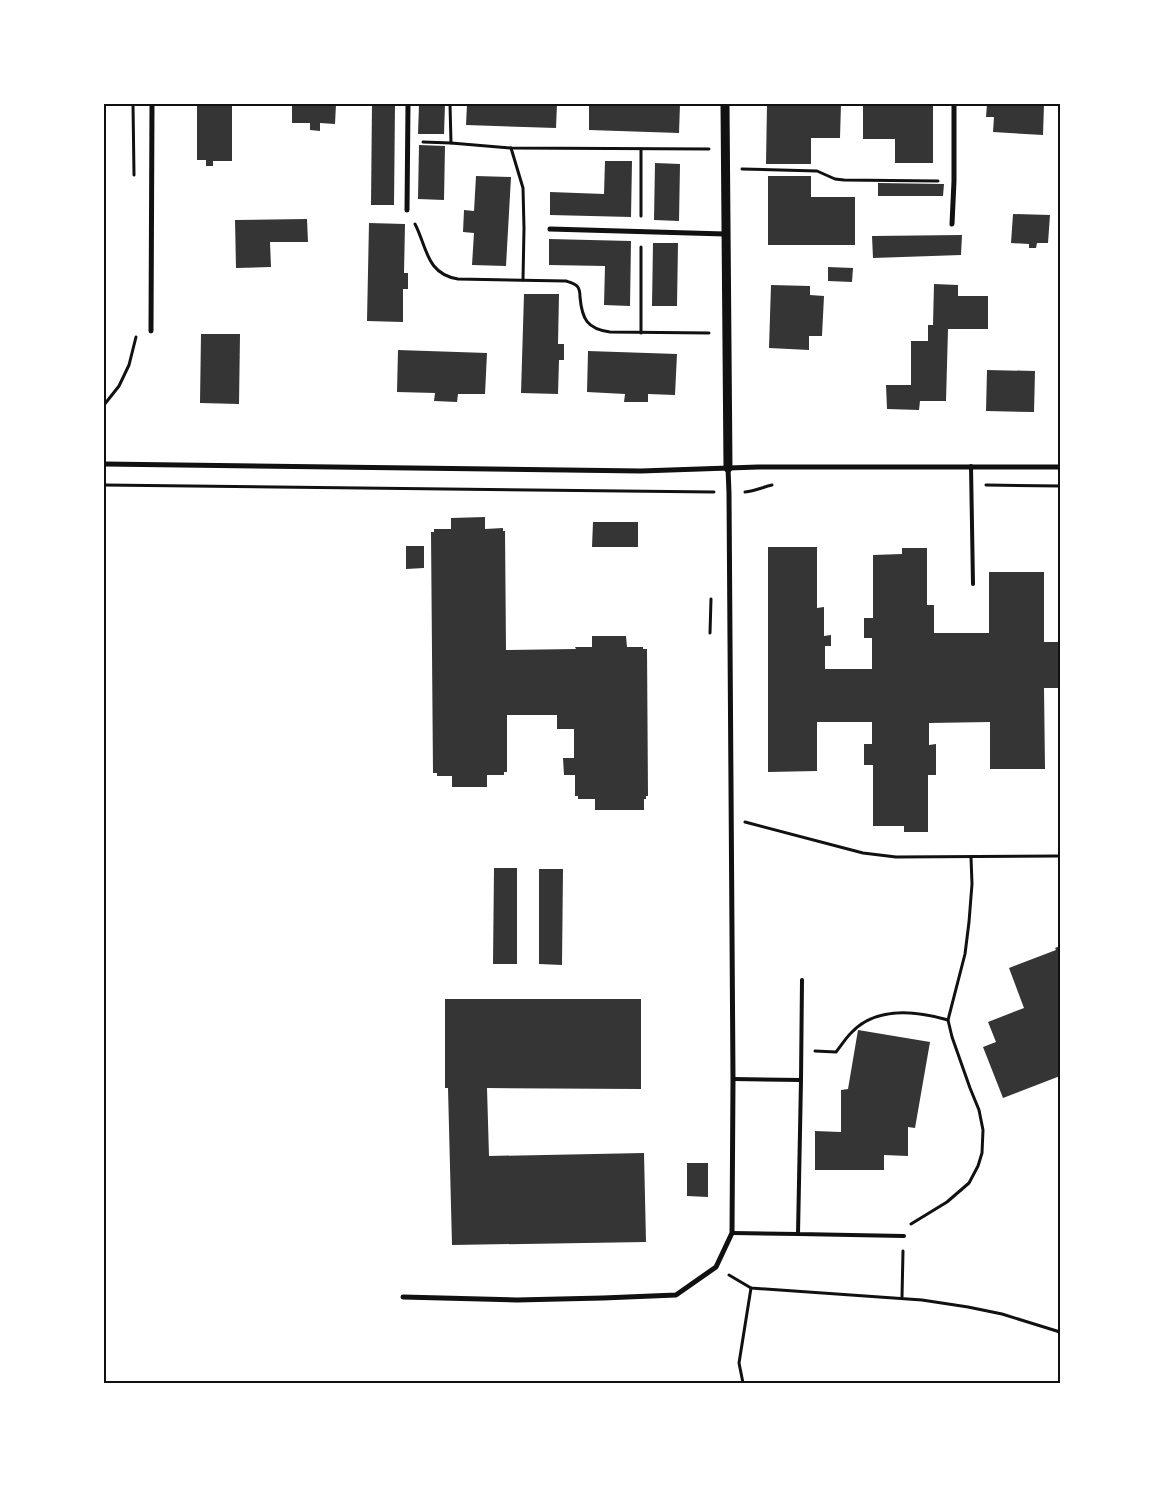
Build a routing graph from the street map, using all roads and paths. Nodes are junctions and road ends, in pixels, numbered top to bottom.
1 (133, 104) edge
2 (152, 104) edge
3 (408, 104) edge
4 (450, 104) edge
5 (725, 104) edge
6 (954, 104) edge
7 (408, 142) junction
8 (450, 143) junction
9 (511, 148) junction
10 (709, 149) dead end
11 (742, 169) dead end
12 (134, 181) dead end
13 (954, 181) junction
14 (407, 210) joint
15 (952, 224) dead end
16 (550, 230) dead end
17 (725, 234) junction
18 (523, 280) junction
19 (151, 331) dead end
20 (709, 333) dead end
21 (136, 337) dead end
22 (104, 405) edge
23 (104, 464) edge
24 (970, 466) junction
25 (1060, 466) edge
26 (728, 468) junction
27 (973, 584) dead end
28 (711, 599) dead end
29 (710, 633) dead end
30 (750, 822) dead end
31 (1060, 856) edge
32 (971, 857) junction
33 (802, 980) dead end
34 (948, 1020) junction
35 (801, 1050) junction
36 (733, 1079) junction
37 (801, 1080) junction
38 (732, 1233) junction
39 (798, 1234) junction
40 (904, 1236) junction
41 (716, 1267) junction
42 (751, 1288) junction
43 (403, 1297) dead end
44 (902, 1297) junction
45 (1060, 1332) edge
46 (743, 1383) edge

1 - 12 path
2 - 19 street
3 - 7 street
4 - 8 path
5 - 17 street
6 - 13 street
7 - 8 path
7 - 14 street
8 - 9 path
9 - 10 path
9 - 18 path
11 - 13 path
13 - 15 street
14 - 18 path
16 - 17 street
17 - 26 street
18 - 20 path
21 - 22 path
23 - 26 street
24 - 25 street
24 - 26 street
24 - 27 lane
26 - 36 street
28 - 29 path
30 - 32 path
31 - 32 path
32 - 34 path
33 - 35 lane
34 - 35 path
34 - 40 path
35 - 37 lane
36 - 37 lane
36 - 38 street
37 - 39 lane
38 - 39 lane
38 - 41 street
39 - 40 lane
40 - 44 path
41 - 42 path
41 - 43 street
42 - 44 path
42 - 46 path
44 - 45 path

